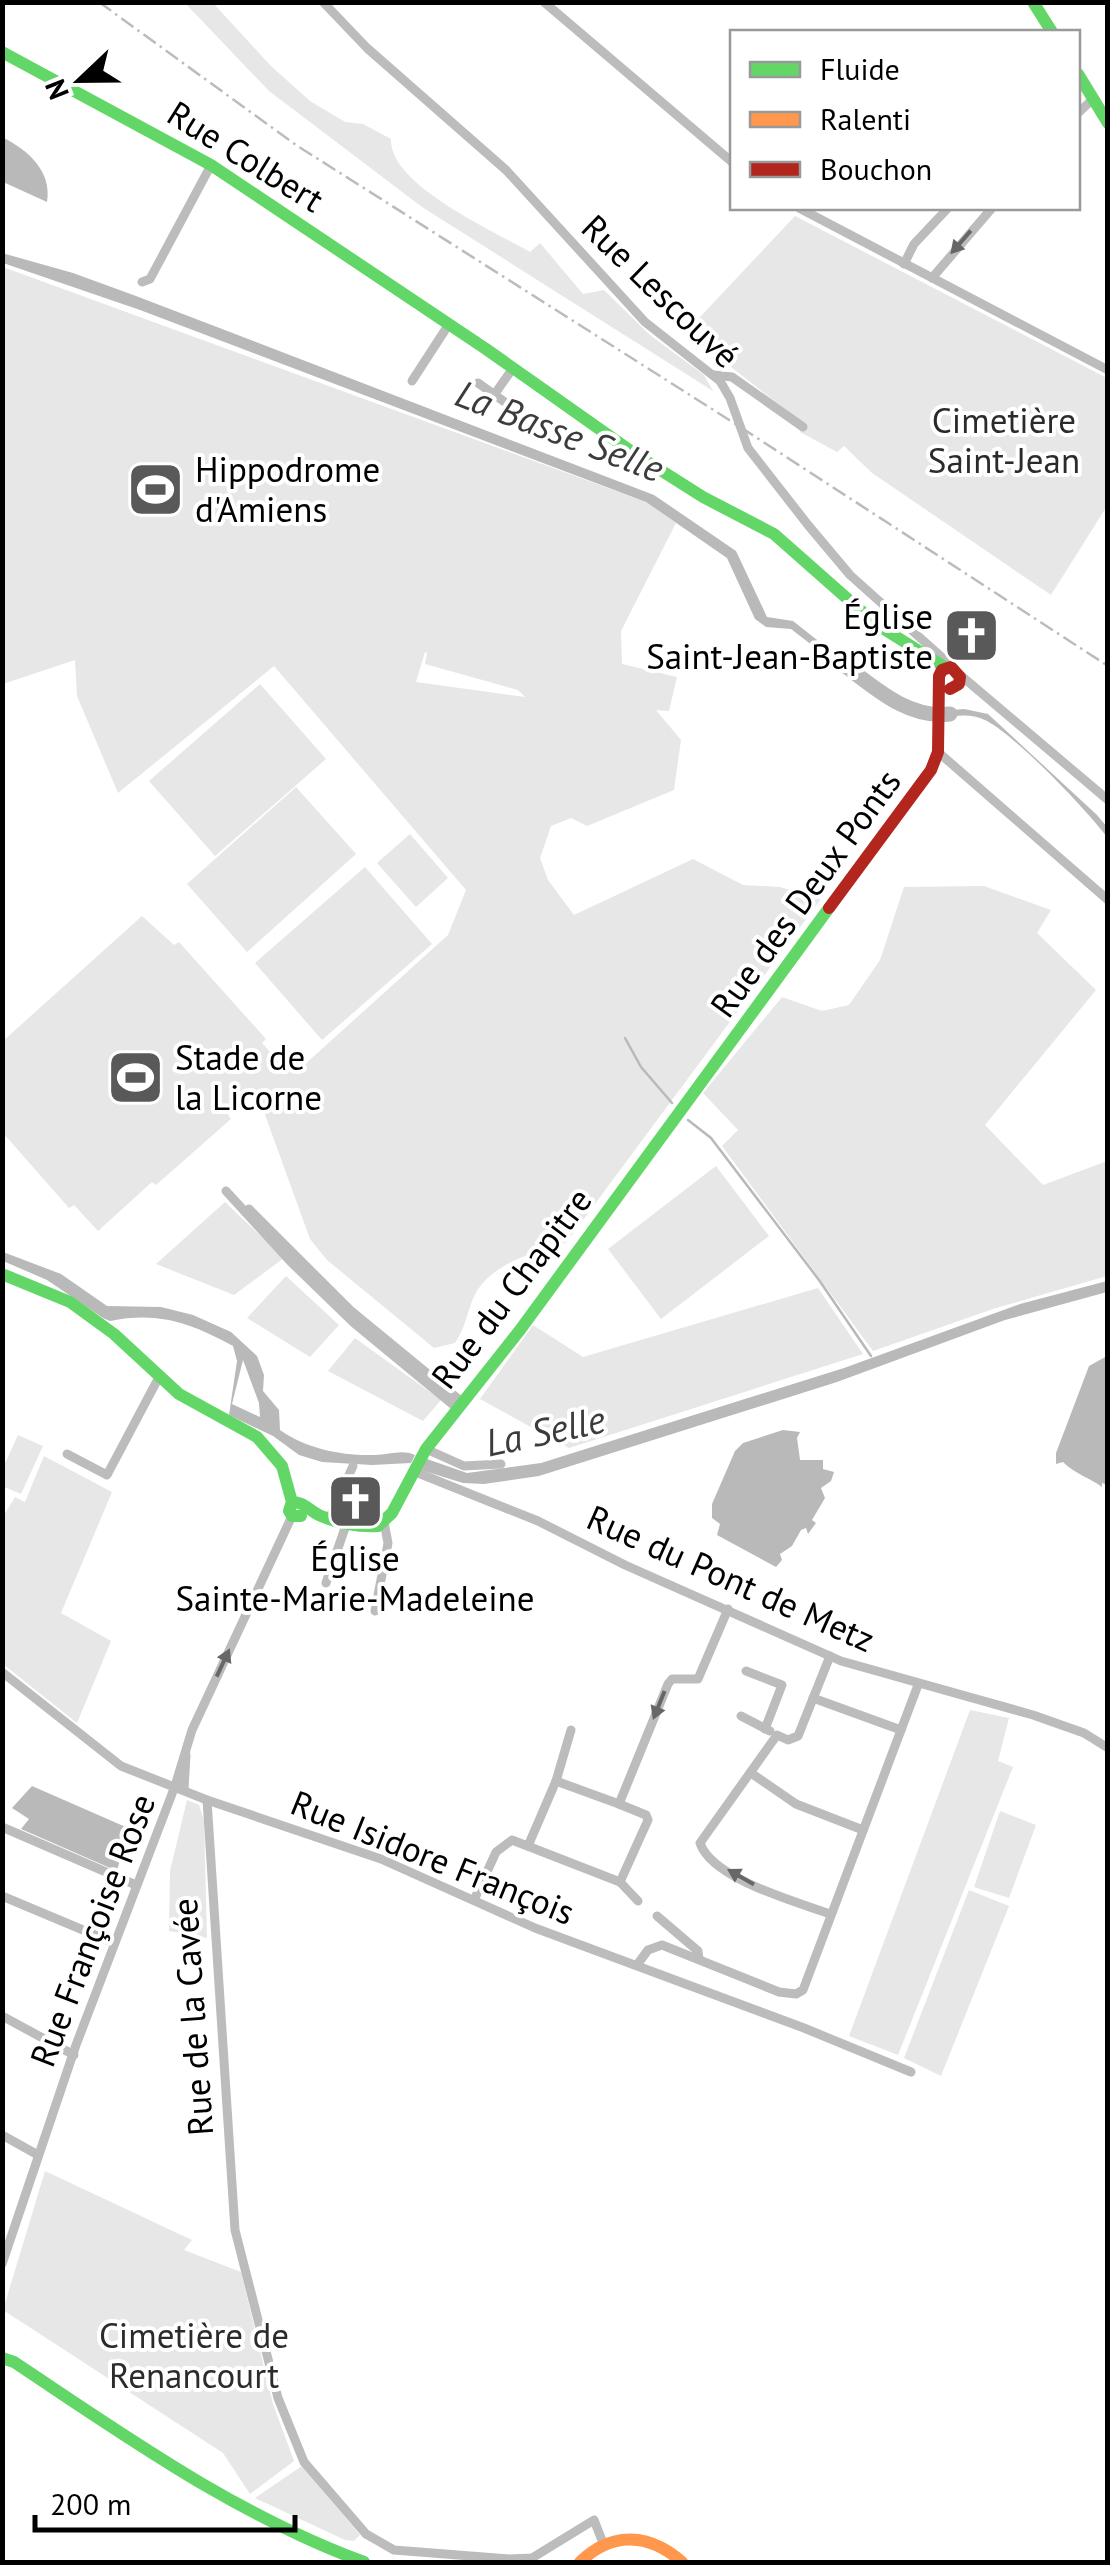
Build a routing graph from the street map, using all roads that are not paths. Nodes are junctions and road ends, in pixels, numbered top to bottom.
1 (323, 2) edge
2 (544, 2) edge
3 (1034, 2) edge
4 (1051, 30) edge
5 (2, 52) edge
6 (1080, 77) edge
7 (1093, 100) junction
8 (1080, 111) edge
9 (1108, 122) edge
10 (730, 160) edge
11 (210, 165) junction
12 (803, 210) edge
13 (946, 210) edge
14 (990, 210) edge
15 (904, 264) junction
16 (932, 278) junction
17 (142, 282) dead end
18 (448, 324) junction
19 (513, 368) junction
20 (1108, 370) edge
21 (714, 374) junction
22 (412, 381) dead end
23 (478, 383) dead end
24 (494, 395) junction
25 (509, 405) dead end
26 (803, 427) dead end
27 (927, 645) junction
28 (945, 684) junction
29 (938, 752) junction
30 (1108, 787) edge
31 (1096, 791) junction
32 (1108, 800) edge
33 (1108, 900) edge
34 (684, 1110) joint
35 (227, 1191) dead end
36 (2, 1274) edge
37 (159, 1377) junction
38 (460, 1405) junction
39 (67, 1454) dead end
40 (419, 1461) junction
41 (501, 1464) dead end
42 (353, 1466) dead end
43 (306, 1512) junction
44 (384, 1522) junction
45 (346, 1525) junction
46 (326, 1582) dead end
47 (728, 1609) junction
48 (375, 1611) dead end
49 (830, 1656) junction
50 (746, 1671) dead end
51 (2, 1672) edge
52 (918, 1685) junction
53 (813, 1698) junction
54 (742, 1716) dead end
55 (765, 1728) junction
56 (571, 1730) dead end
57 (901, 1730) junction
58 (777, 1735) junction
59 (1108, 1748) edge
60 (751, 1773) junction
61 (556, 1781) junction
62 (180, 1787) junction
63 (207, 1800) junction
64 (619, 1804) junction
65 (2, 1827) edge
66 (863, 1830) junction
67 (528, 1846) junction
68 (620, 1882) junction
69 (136, 1885) junction
70 (2, 1896) edge
71 (474, 1900) junction
72 (638, 1901) dead end
73 (830, 1914) junction
74 (656, 1916) dead end
75 (114, 1943) junction
76 (699, 1960) junction
77 (636, 1966) junction
78 (2, 2016) edge
79 (74, 2055) junction
80 (911, 2072) dead end
81 (2, 2136) edge
82 (38, 2155) junction
83 (2, 2264) edge
84 (2, 2347) edge
85 (8, 2360) edge
86 (603, 2544) junction
87 (364, 2562) edge
88 (580, 2562) edge
89 (682, 2562) edge

1 - 21 street, Rue Lescouvé
2 - 10 street
3 - 4 street
5 - 11 street, Rue Colbert
6 - 7 street
7 - 8 street
7 - 9 street
11 - 17 street
11 - 18 street, Rue Colbert
12 - 15 street
13 - 15 street
14 -> 16 street
15 - 16 street
16 - 20 street
18 - 19 street, Rue Colbert
18 - 22 street
19 - 24 street
19 - 28 street, Rue Colbert
21 - 26 street
21 - 27 street, Rue Lescouvé
23 - 24 street
24 - 25 street
27 - 28 street, Rue Lescouvé
27 - 28 street, Rue Lescouvé
28 - 29 street, Rue des Deux Ponts
28 - 31 street
29 - 33 street
29 - 34 street, Rue des Deux Ponts
30 - 31 street
31 - 32 street
34 - 38 street, Rue du Chapitre
35 - 38 street
36 - 37 street
37 - 39 street
37 - 43 street
38 - 40 street, Rue du Chapitre
40 - 41 street
40 - 44 street, Rue du Chapitre
40 - 47 street, Rue du Pont de Metz
42 - 43 street, Rue Françoise Rose
43 - 45 street
62 -> 43 street, Rue Françoise Rose
44 - 45 street
44 - 48 street
45 - 46 street
47 - 49 street, Rue du Pont de Metz
47 -> 64 street
49 - 52 street, Rue du Pont de Metz
49 - 53 street
50 - 55 street
51 - 62 street, Rue Isidore François
52 - 57 street
52 - 59 street, Rue du Pont de Metz
53 - 57 street
53 - 58 street
54 - 55 street
55 - 58 street
56 - 61 street
57 - 66 street
58 - 60 street
60 - 66 street
73 -> 60 street
61 - 64 street
61 - 67 street
62 - 63 street, Rue Isidore François
62 - 69 street, Rue Françoise Rose
63 - 71 street, Rue Isidore François
63 - 86 street, Rue de la Cavée
64 - 68 street
65 - 69 street
66 - 73 street
67 - 68 street
67 - 71 street
68 - 72 street
69 - 75 street, Rue Françoise Rose
70 - 75 street
71 - 77 street, Rue Isidore François
73 - 76 street
74 - 76 street
75 - 79 street, Rue Françoise Rose
76 - 77 street
77 - 80 street, Rue Isidore François
78 - 79 street
79 - 82 street, Rue Françoise Rose
81 - 82 street
82 - 83 street, Rue Françoise Rose
84 - 85 street
85 - 87 street
86 - 88 street
86 - 89 street

